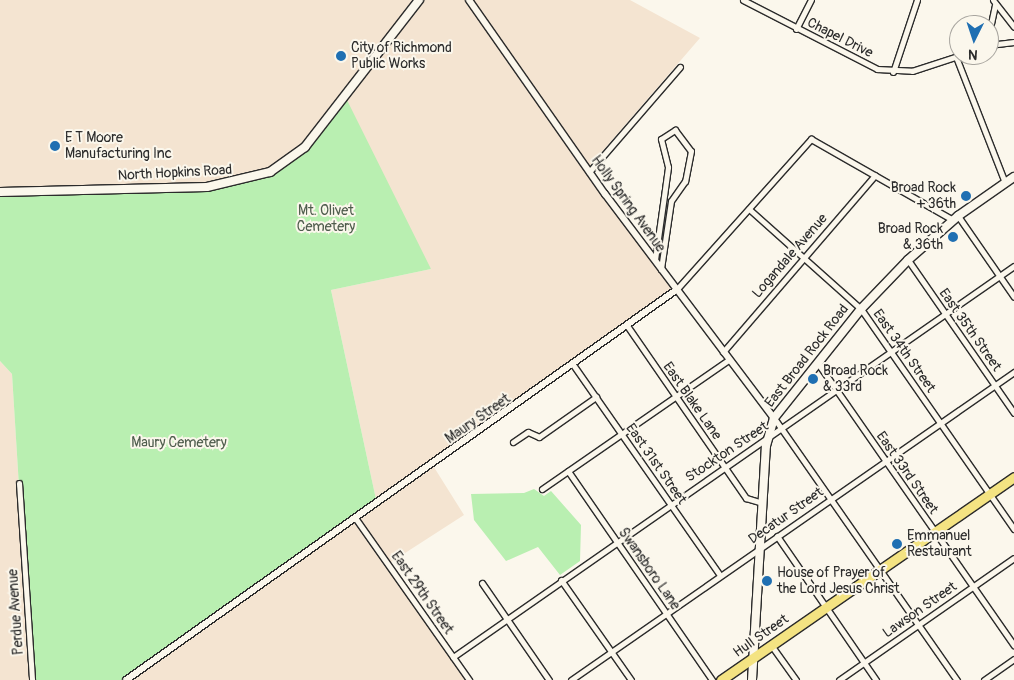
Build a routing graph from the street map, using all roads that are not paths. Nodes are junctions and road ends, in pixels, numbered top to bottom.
1 (419, 0) edge
2 (469, 0) edge
3 (743, 0) edge
4 (811, 0) edge
5 (917, 0) edge
6 (994, 2) edge
7 (992, 15) edge
8 (1014, 27) edge
9 (796, 29) junction
10 (1014, 42) edge
11 (999, 44) edge
12 (949, 60) edge
13 (962, 65) edge
14 (680, 67) dead end
15 (893, 72) junction
16 (589, 172) junction
17 (875, 175) junction
18 (1014, 177) edge
19 (1005, 183) junction
20 (0, 192) edge
21 (749, 209) junction
22 (955, 218) junction
23 (804, 258) junction
24 (655, 260) junction
25 (908, 260) junction
26 (1014, 266) edge
27 (660, 269) junction
28 (1000, 276) junction
29 (676, 290) junction
30 (1014, 297) edge
31 (861, 309) junction
32 (945, 314) junction
33 (628, 327) junction
34 (722, 352) junction
35 (891, 352) junction
36 (728, 360) junction
37 (817, 362) junction
38 (574, 366) junction
39 (1014, 372) edge
40 (994, 385) junction
41 (836, 390) junction
42 (676, 396) junction
43 (596, 398) junction
44 (1014, 413) edge
45 (774, 418) junction
46 (941, 422) junction
47 (782, 429) junction
48 (621, 433) junction
49 (766, 441) junction
50 (513, 442) dead end
51 (885, 461) junction
52 (725, 467) junction
53 (568, 471) junction
54 (1014, 477) edge
55 (19, 483) dead end
56 (542, 489) dead end
57 (990, 494) junction
58 (831, 498) junction
59 (762, 503) junction
60 (670, 504) junction
61 (356, 519) junction
62 (1014, 529) edge
63 (935, 532) junction
64 (777, 536) junction
65 (616, 542) junction
66 (760, 548) junction
67 (1014, 558) edge
68 (880, 570) junction
69 (720, 575) junction
70 (561, 580) junction
71 (482, 583) dead end
72 (973, 587) junction
73 (826, 607) junction
74 (666, 613) junction
75 (507, 619) junction
76 (918, 625) junction
77 (772, 645) junction
78 (1014, 645) edge
79 (611, 652) junction
80 (453, 657) junction
81 (754, 657) junction
82 (1014, 659) edge
83 (864, 663) junction
84 (32, 680) edge
85 (126, 680) edge
86 (469, 680) edge
87 (549, 680) edge
88 (571, 680) edge
89 (631, 680) edge
90 (712, 680) edge
91 (721, 680) edge
92 (752, 680) edge
93 (796, 680) edge
94 (839, 680) edge
95 (876, 680) edge
96 (957, 680) edge
97 (984, 680) edge

1 - 20 main road, North Hopkins Road
2 - 16 street, Holly Spring Avenue
3 - 9 street, Chapel Drive
4 - 9 street
5 - 15 street
6 - 7 street
6 - 8 street
9 - 15 street, Chapel Drive
10 - 11 street
12 - 15 street, Chapel Drive
13 - 19 street
14 - 16 street
16 - 24 street, Holly Spring Avenue
17 - 21 street, Maury Street
17 - 22 street
17 - 23 street, Logandale Avenue
18 - 19 main road, East Broad Rock Road
19 - 22 main road, East Broad Rock Road
21 - 23 street, East 34th Street
21 - 29 street, Maury Street
22 - 25 main road, East Broad Rock Road
22 - 28 street
23 - 31 street, East 34th Street
23 - 34 street, Logandale Avenue
24 - 27 street, Holly Spring Avenue
24 - 27 street
25 - 31 main road, East Broad Rock Road
25 - 32 street, East 35th Street
26 - 28 street, Stockton Street
27 - 29 street, Holly Spring Avenue
28 - 30 street
28 - 32 street, Stockton Street
29 - 33 street, Maury Street
29 - 34 street, Holly Spring Avenue
31 - 35 street, East 34th Street
31 - 37 main road, East Broad Rock Road
32 - 35 street, Stockton Street
32 - 40 street, East 35th Street
33 - 38 street, Maury Street
33 - 42 street, East Blake Lane
34 - 36 street, Holly Spring Avenue
35 - 41 street, Stockton Street
35 - 46 street, East 34th Street
36 - 42 street
36 - 45 street, Holly Spring Avenue
37 - 41 street, East 33rd Street
37 - 45 main road, East Broad Rock Road
38 - 43 street, East 31st Street
38 - 61 street, Maury Street
39 - 40 street, Decatur Street
40 - 44 street, East 35th Street
40 - 46 street, Decatur Street
41 - 47 street, Stockton Street
41 - 51 street, East 33rd Street
42 - 48 street
42 - 52 street, East Blake Lane
43 - 48 street, East 31st Street
43 - 50 street
45 - 47 street
45 - 49 main road, East Broad Rock Road
46 - 51 street, Decatur Street
46 - 57 street, East 34th Street
47 - 49 street, Stockton Street
47 - 58 street
48 - 53 street
48 - 60 street, East 31st Street
49 - 52 street, Stockton Street
49 - 59 main road, East Broad Rock Road
51 - 58 street, Decatur Street
51 - 63 street, East 33rd Street
52 - 59 street, East Blake Lane
52 - 60 street, Stockton Street
53 - 56 street
53 - 65 street, Swansboro Lane
54 - 57 main road, Hull Street
55 - 84 street, Perdue Avenue
57 - 62 street, East 34th Street
57 - 63 main road, Hull Street
58 - 64 street, Decatur Street
58 - 68 street
59 - 66 main road, East Broad Rock Road
60 - 65 street, Stockton Street
60 - 69 street, East 31st Street
61 - 80 street, East 29th Street
61 - 85 street, Maury Street
63 - 68 main road, Hull Street
63 - 72 street, East 33rd Street
64 - 66 street, Decatur Street
64 - 73 street
65 - 70 street, Stockton Street
65 - 74 street, Swansboro Lane
66 - 69 street, Decatur Street
66 - 81 main road, East Broad Rock Road
67 - 72 street, Lawson Street
68 - 73 main road, Hull Street
68 - 76 street
69 - 74 street, Decatur Street
70 - 75 street, Stockton Street
70 - 79 street
71 - 75 street
72 - 76 street, Lawson Street
72 - 78 street, East 33rd Street
73 - 77 main road, Hull Street
73 - 83 street
74 - 79 street, Decatur Street
74 - 90 street, Swansboro Lane
75 - 80 street, Stockton Street
75 - 87 street
76 - 83 street, Lawson Street
76 - 96 street
77 - 81 main road, Hull Street
77 - 93 street
79 - 88 street, Decatur Street
79 - 89 street
80 - 86 street, East 29th Street
81 - 91 main road, Hull Street
81 - 92 main road, East Broad Rock Road
82 - 97 street
83 - 94 street, Lawson Street
83 - 95 street

